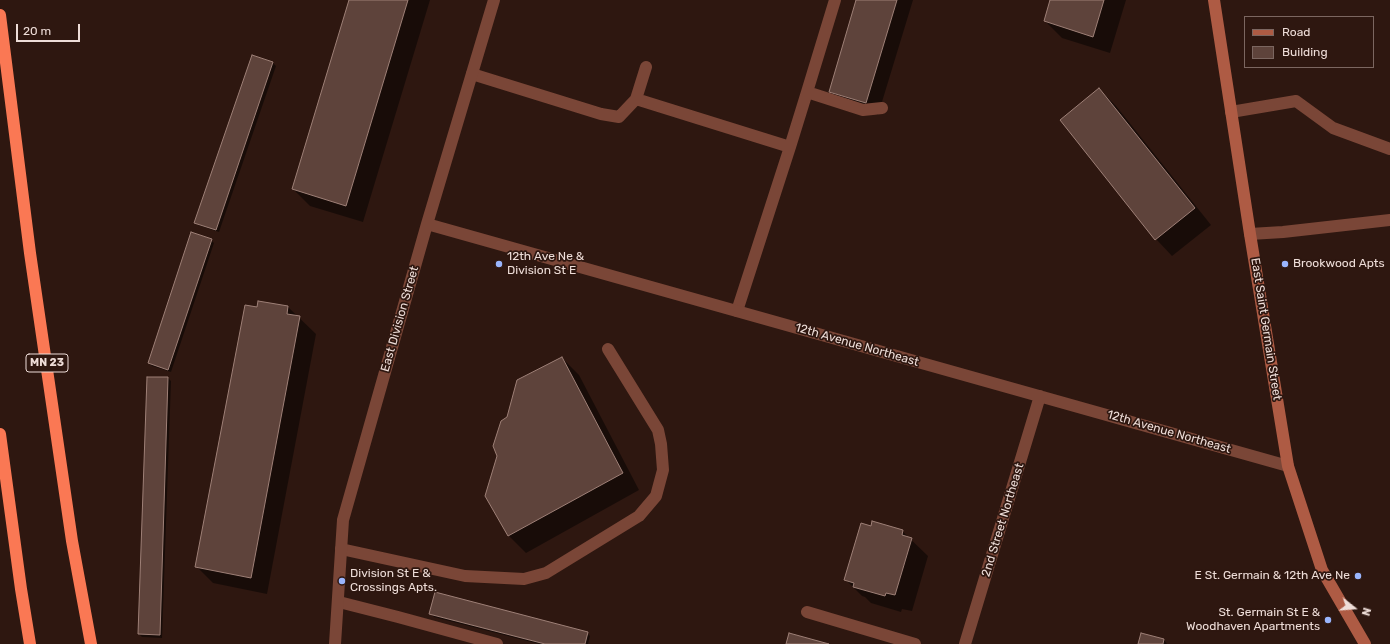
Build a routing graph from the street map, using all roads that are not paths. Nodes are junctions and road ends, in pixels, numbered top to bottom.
1 (494, 0) edge
2 (835, 0) edge
3 (1214, 0) edge
4 (0, 15) edge
5 (2, 44) edge
6 (646, 67) dead end
7 (472, 74) junction
8 (4, 82) edge
9 (807, 92) junction
10 (636, 99) junction
11 (882, 108) dead end
12 (1231, 112) junction
13 (790, 147) junction
14 (1390, 148) edge
15 (1390, 220) edge
16 (426, 224) junction
17 (1250, 234) junction
18 (737, 311) junction
19 (608, 348) dead end
20 (1040, 396) junction
21 (0, 434) edge
22 (1288, 466) junction
23 (341, 549) junction
24 (339, 602) junction
25 (807, 612) dead end
26 (30, 644) edge
27 (92, 644) edge
28 (336, 644) edge
29 (497, 644) edge
30 (915, 644) edge
31 (965, 644) edge
32 (1365, 644) edge

1 - 7 street, East Division Street
2 - 9 street
3 - 12 street, East Saint Germain Street
4 - 5 highway, MN 23
5 - 8 highway, MN 23
6 - 10 street
7 - 10 street
7 - 16 street, East Division Street
8 - 27 highway, MN 23
9 - 11 street
9 - 13 street
10 - 13 street
12 - 14 street
12 - 17 street, East Saint Germain Street
13 - 18 street
15 - 17 street
16 - 18 street, 12th Avenue Northeast
16 - 23 street, East Division Street
17 - 22 street, East Saint Germain Street
18 - 20 street, 12th Avenue Northeast
19 - 23 street
20 - 22 street, 12th Avenue Northeast
20 - 31 street, 2nd Street Northeast
21 - 26 highway
22 - 32 street, East Saint Germain Street
23 - 24 street, East Division Street
24 - 28 street, East Division Street
24 - 29 street
25 - 30 street

